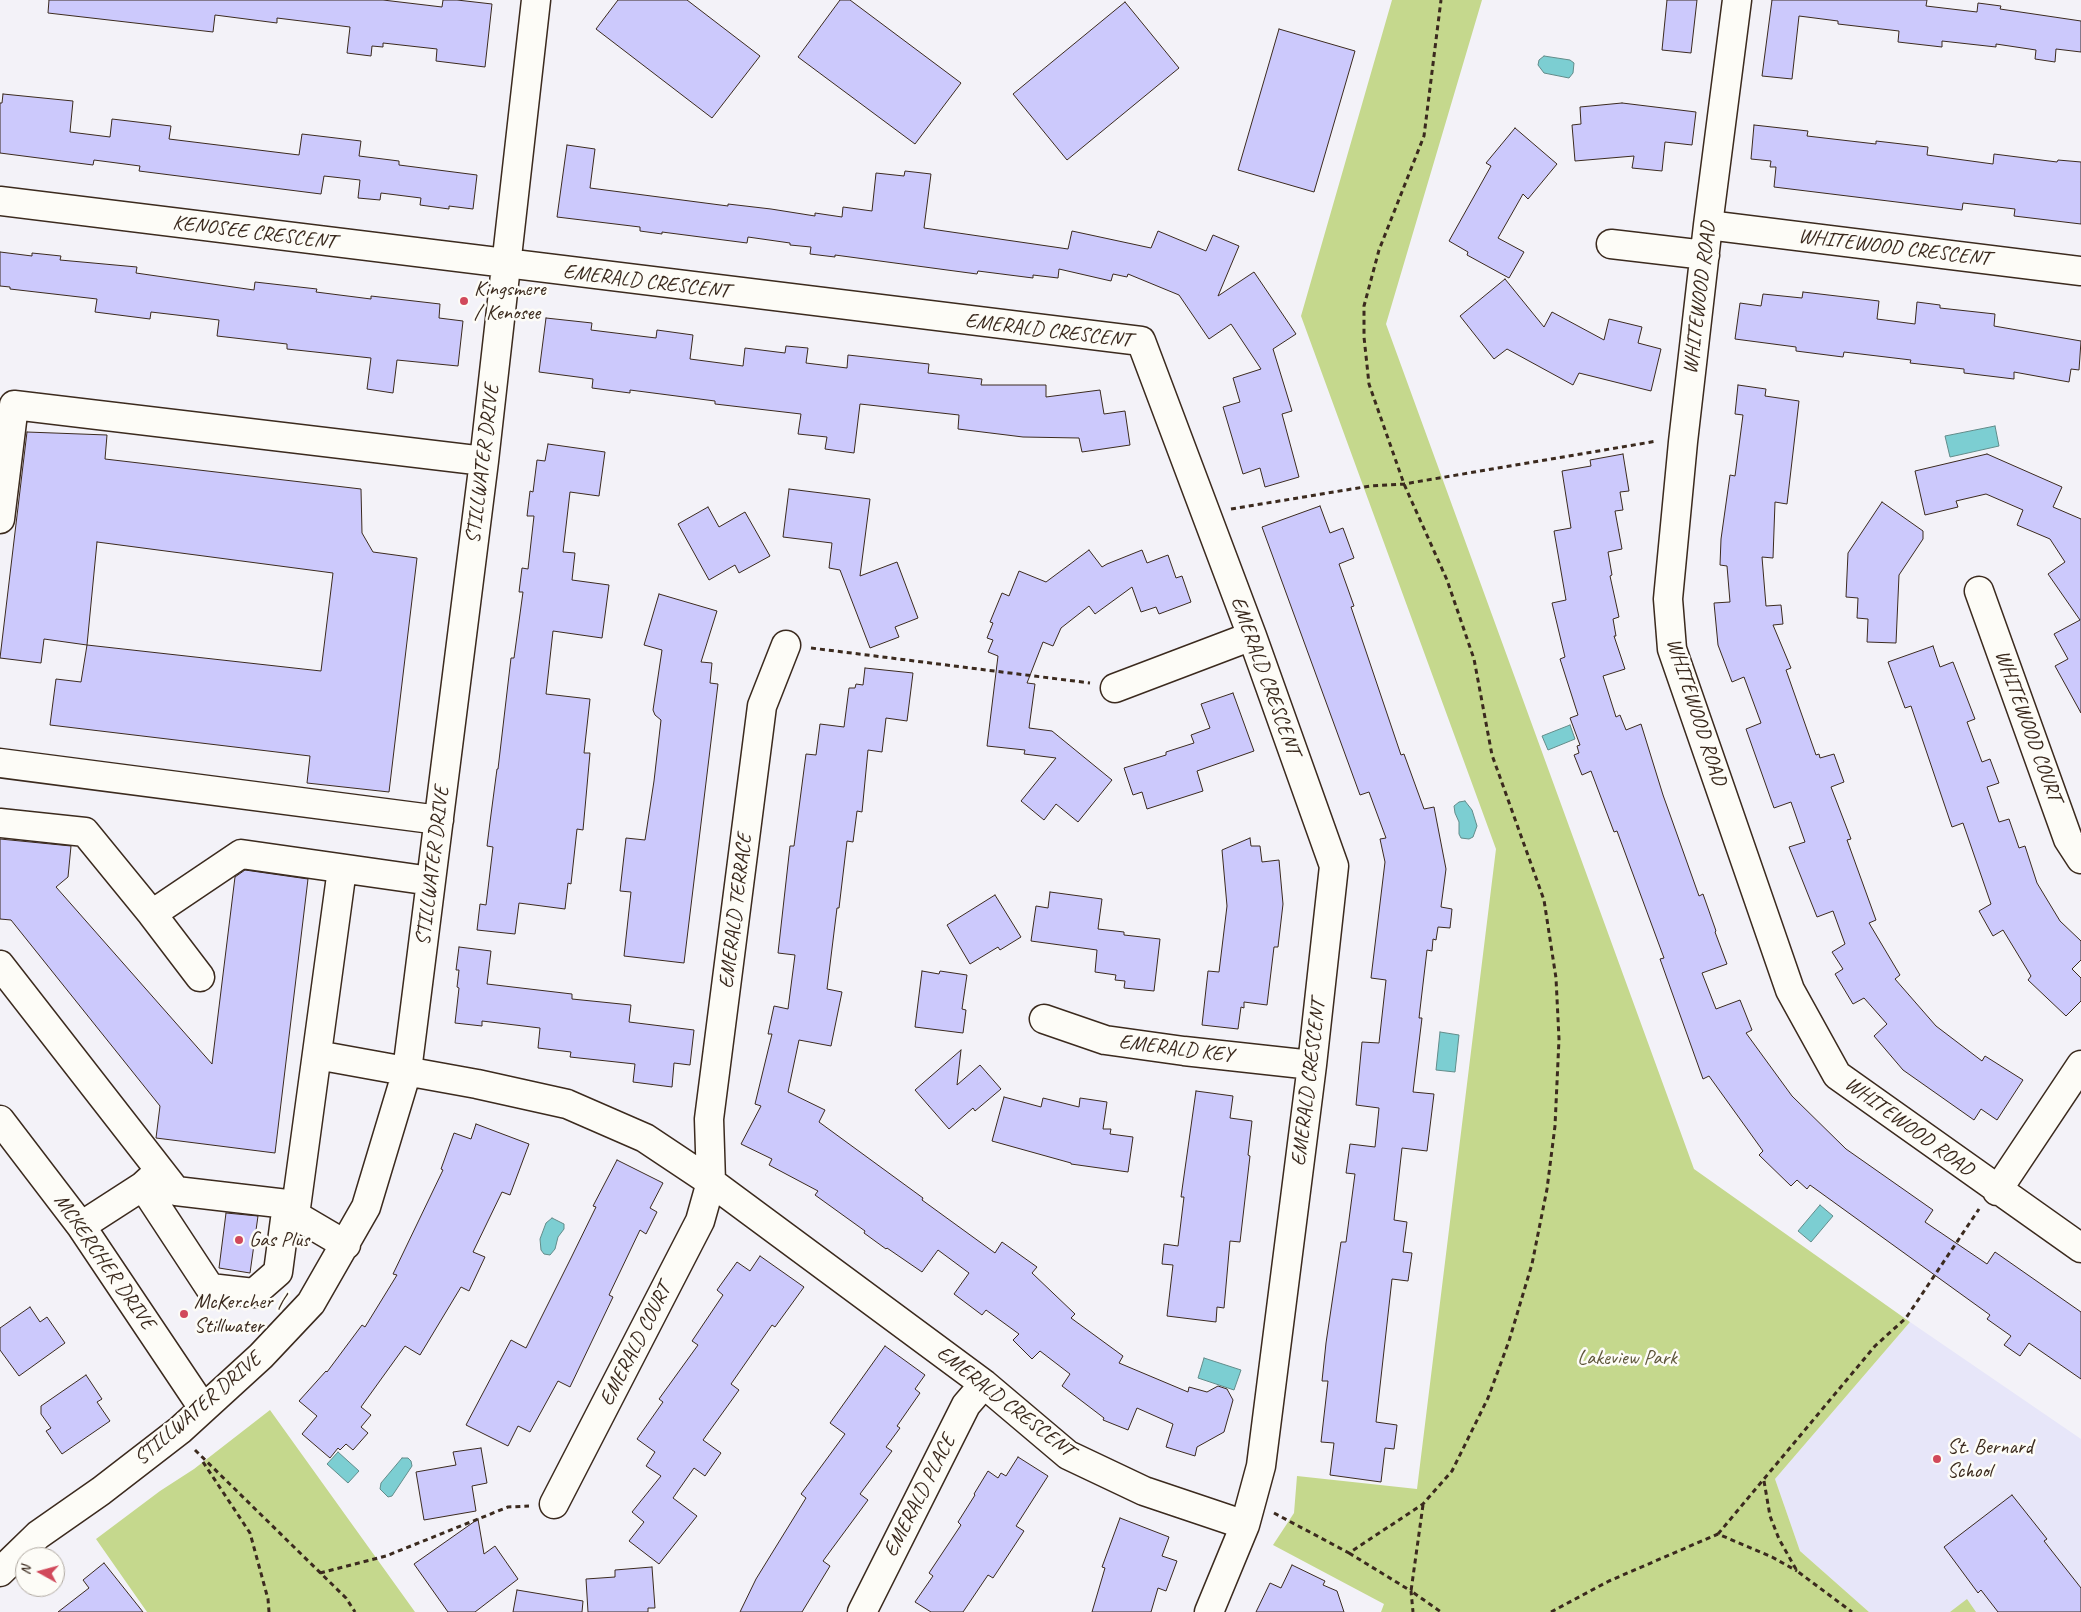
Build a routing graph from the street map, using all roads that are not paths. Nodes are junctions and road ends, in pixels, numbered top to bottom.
1 (536, 0) edge
2 (1737, 0) edge
3 (0, 201) edge
4 (1708, 225) junction
5 (1610, 244) dead end
6 (1705, 255) junction
7 (507, 264) junction
8 (2081, 271) edge
9 (484, 461) junction
10 (0, 519) edge
11 (1979, 590) dead end
12 (1252, 636) junction
13 (786, 645) dead end
14 (1115, 688) dead end
15 (0, 763) edge
16 (439, 820) junction
17 (0, 823) edge
18 (2081, 859) edge
19 (342, 869) junction
20 (431, 881) junction
21 (152, 914) junction
22 (0, 964) edge
23 (200, 978) dead end
24 (1044, 1019) dead end
25 (317, 1055) junction
26 (1312, 1065) junction
27 (2081, 1065) edge
28 (407, 1071) junction
29 (0, 1120) edge
30 (152, 1178) junction
31 (710, 1182) junction
32 (1997, 1191) junction
33 (291, 1209) junction
34 (81, 1226) junction
35 (346, 1245) junction
36 (2081, 1248) edge
37 (984, 1384) junction
38 (203, 1408) junction
39 (554, 1504) dead end
40 (1245, 1525) junction
41 (0, 1572) edge
42 (862, 1612) edge
43 (1209, 1612) edge

1 - 7 street, STILLWATER DRIVE
2 - 4 street, WHITEWOOD ROAD
3 - 7 street, KENOSEE CRESCENT
4 - 6 street, WHITEWOOD ROAD
4 - 8 street, WHITEWOOD CRESCENT
5 - 6 street
6 - 32 street, WHITEWOOD ROAD
7 - 9 street, STILLWATER DRIVE
7 - 12 street, EMERALD CRESCENT
9 - 10 street
9 - 16 street, STILLWATER DRIVE
11 - 18 street, WHITEWOOD COURT
12 - 14 street
12 - 26 street, EMERALD CRESCENT
13 - 31 street, EMERALD TERRACE
15 - 16 street
16 - 20 street, STILLWATER DRIVE
17 - 21 street
19 - 20 street
19 - 21 street
19 - 25 street
20 - 28 street, STILLWATER DRIVE
21 - 23 street
22 - 30 street
24 - 26 street, EMERALD KEY
25 - 28 street, EMERALD CRESCENT
25 - 33 street
26 - 40 street, EMERALD CRESCENT
27 - 32 street
28 - 31 street, EMERALD CRESCENT
28 - 35 street, STILLWATER DRIVE
29 - 34 street, MCKERCHER DRIVE
30 - 33 street
30 - 33 street
30 - 34 street
31 - 37 street, EMERALD CRESCENT
31 - 39 street, EMERALD COURT
32 - 36 street, WHITEWOOD ROAD
33 - 35 street
34 - 38 street, MCKERCHER DRIVE
35 - 38 street, STILLWATER DRIVE
37 - 40 street, EMERALD CRESCENT
37 - 42 street, EMERALD PLACE
38 - 41 street, STILLWATER DRIVE
40 - 43 street

